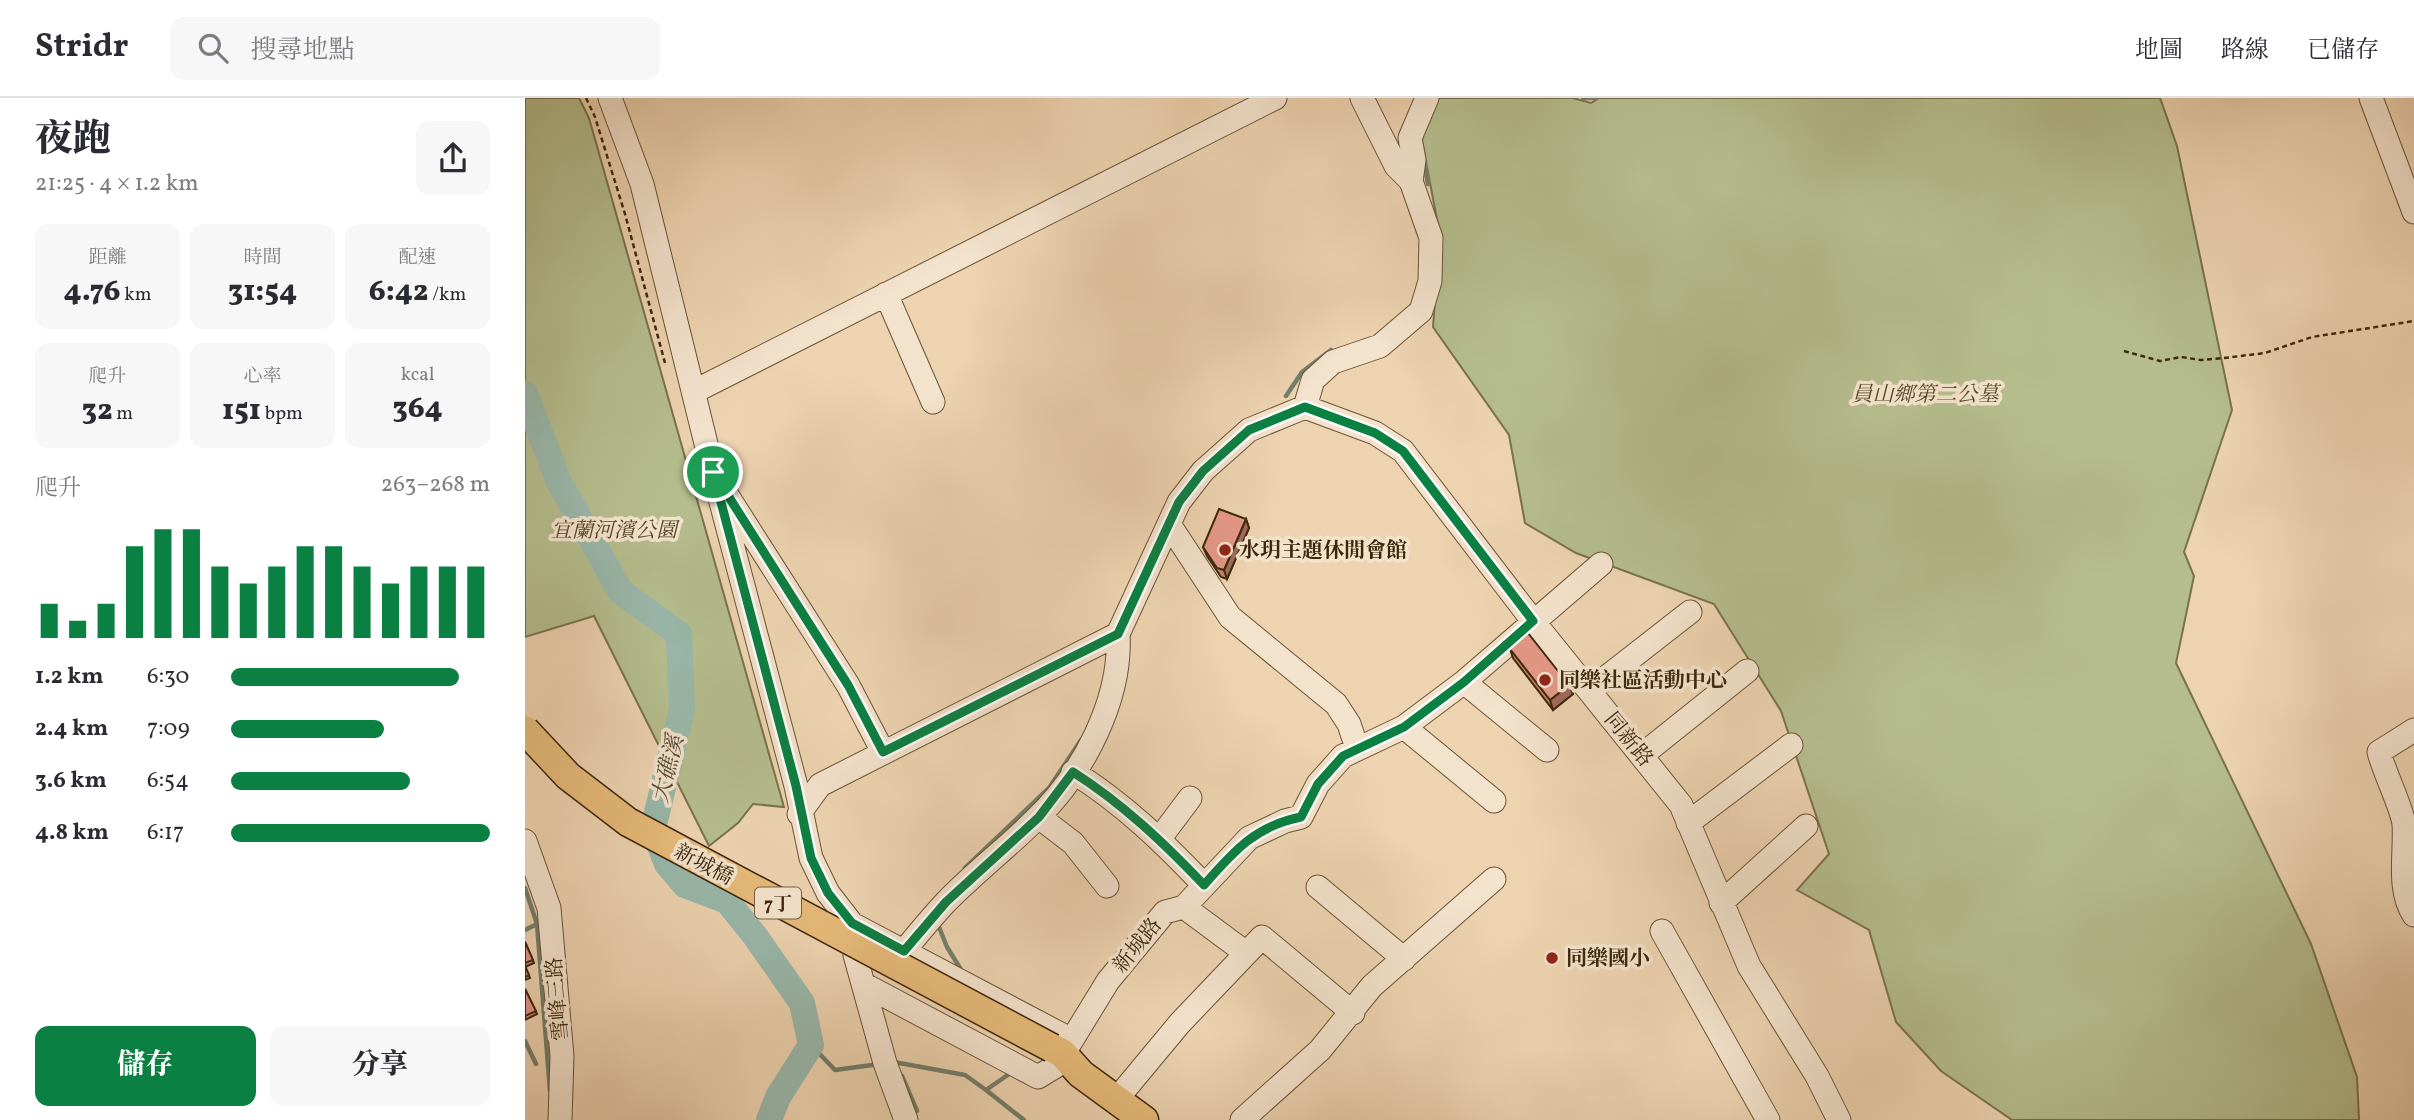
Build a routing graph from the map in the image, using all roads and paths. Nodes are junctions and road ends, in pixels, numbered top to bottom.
1 (610, 98) edge
2 (1275, 98) edge
3 (1362, 98) edge
4 (1427, 98) edge
5 (2371, 98) edge
6 (1411, 181) junction
7 (2414, 212) edge
8 (886, 294) junction
9 (2414, 321) edge
10 (2124, 351) dead end
11 (695, 391) junction
12 (933, 402) dead end
13 (1305, 407) junction
14 (713, 472) junction
15 (1169, 524) junction
16 (1601, 564) dead end
17 (1690, 612) dead end
18 (1533, 621) junction
19 (1118, 634) junction
20 (1747, 671) dead end
21 (1464, 682) junction
22 (1590, 690) junction
23 (1404, 727) junction
24 (525, 730) edge
25 (2414, 730) edge
26 (1791, 745) dead end
27 (1357, 748) junction
28 (525, 750) edge
29 (1547, 750) dead end
30 (883, 752) junction
31 (1641, 755) junction
32 (1073, 772) junction
33 (1190, 798) dead end
34 (1494, 801) dead end
35 (800, 814) junction
36 (1039, 817) junction
37 (1688, 823) junction
38 (1806, 826) dead end
39 (1160, 838) junction
40 (525, 841) edge
41 (1494, 879) dead end
42 (1204, 885) junction
43 (1107, 886) dead end
44 (1318, 887) dead end
45 (1720, 904) junction
46 (1184, 907) junction
47 (2414, 915) edge
48 (852, 923) junction
49 (1662, 931) dead end
50 (904, 951) junction
51 (1246, 953) junction
52 (1404, 959) junction
53 (865, 985) junction
54 (1353, 1013) junction
55 (1059, 1061) junction
56 (1116, 1100) junction
57 (560, 1120) edge
58 (906, 1120) edge
59 (1143, 1120) edge
60 (1242, 1120) edge
61 (1768, 1120) edge
62 (1839, 1120) edge

1 - 11 street
2 - 8 street
3 - 6 street
4 - 6 street
5 - 7 street
6 - 13 street
8 - 11 street
8 - 12 street
9 - 10 path
11 - 14 street
13 - 15 street
13 - 18 street, 同新路
14 - 30 street
14 - 35 street
15 - 19 street
15 - 27 street
16 - 18 street, 新城路
17 - 22 street
18 - 21 street, 新城路
18 - 22 street, 同新路
19 - 30 street
19 - 32 street
20 - 31 street
21 - 23 street, 新城路
21 - 29 street
22 - 31 street, 同新路
23 - 27 street, 新城路
23 - 34 street
24 - 55 main road, 新城橋 / 7丁, bridge
25 - 47 street
26 - 37 street
27 - 42 street, 新城路
28 - 55 main road, 新城橋 / 7丁
30 - 35 street
31 - 37 street, 同新路
32 - 36 street
32 - 39 street
33 - 39 street
35 - 48 street
36 - 43 street
36 - 50 street
37 - 45 street, 同新路
38 - 45 street
39 - 42 street
40 - 57 street, 雪峰三路
41 - 52 street
42 - 46 street, 新城路
44 - 52 street
45 - 62 street, 同新路
46 - 51 street
46 - 55 street, 新城路
48 - 50 street
48 - 53 street
49 - 61 street
50 - 55 street
51 - 54 street
51 - 56 street
52 - 54 street
53 - 55 street
53 - 58 street
54 - 60 street
55 - 56 main road, 7丁
56 - 59 main road, 7丁

